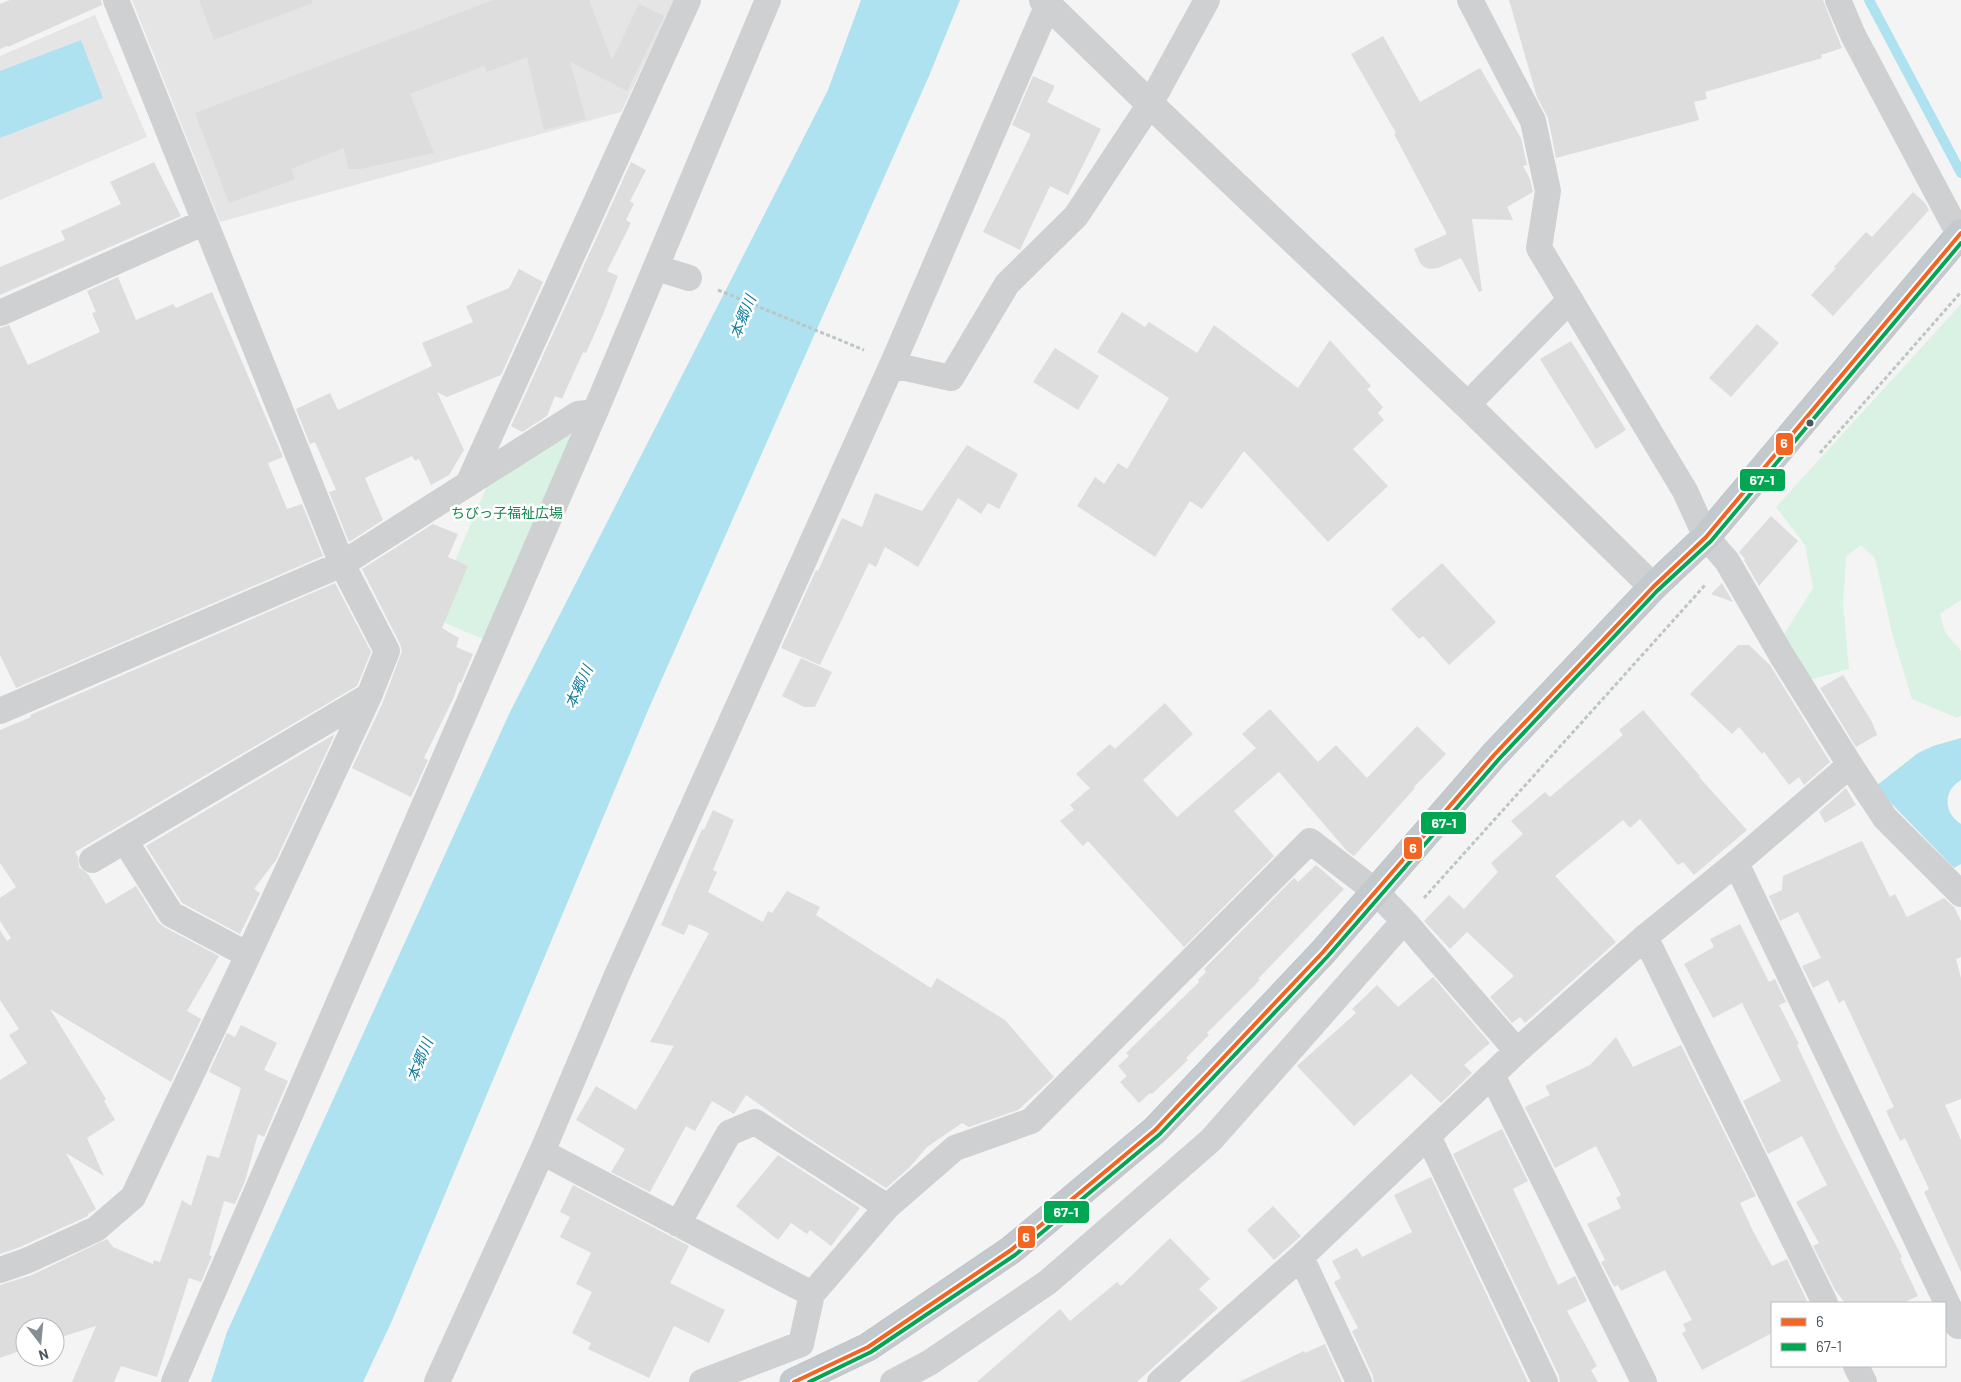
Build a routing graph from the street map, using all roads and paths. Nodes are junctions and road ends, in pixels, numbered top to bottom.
1 (116, 0) edge
2 (688, 0) edge
3 (768, 0) edge
4 (1207, 0) edge
5 (1470, 0) edge
6 (1838, 0) edge
7 (1047, 2) edge
8 (1150, 104) junction
9 (205, 222) junction
10 (1960, 235) edge
11 (657, 268) junction
12 (689, 278) joint
13 (1961, 292) edge
14 (1569, 301) junction
15 (0, 313) edge
16 (861, 349) dead end
17 (892, 365) junction
18 (1467, 405) junction
19 (595, 412) junction
20 (1818, 456) dead end
21 (468, 484) junction
22 (1706, 537) junction
23 (1727, 561) junction
24 (342, 564) junction
25 (1652, 587) junction
26 (369, 696) junction
27 (0, 711) edge
28 (1850, 765) junction
29 (125, 841) junction
30 (92, 860) dead end
31 (1736, 863) junction
32 (1375, 892) junction
33 (1961, 894) edge
34 (1404, 921) junction
35 (1645, 937) junction
36 (248, 955) junction
37 (1517, 1051) junction
38 (1492, 1075) junction
39 (1428, 1136) junction
40 (542, 1152) junction
41 (888, 1207) junction
42 (678, 1224) junction
43 (1302, 1257) junction
44 (0, 1270) edge
45 (812, 1294) junction
46 (1825, 1302) edge
47 (1958, 1326) dead end
48 (1856, 1367) edge
49 (174, 1382) edge
50 (437, 1382) edge
51 (702, 1382) edge
52 (794, 1382) edge
53 (893, 1382) edge
54 (1160, 1382) edge
55 (1359, 1382) edge
56 (1545, 1382) edge
57 (1644, 1382) edge
58 (1864, 1382) edge

1 - 9 street
2 - 21 street
3 - 11 street
4 - 8 street
5 - 14 street
6 - 10 street
7 - 8 street
7 - 17 street
8 - 17 street
8 - 18 street
9 - 15 street
9 - 24 street
10 - 22 highway
11 - 12 street
11 - 19 street
12 - 16 path
13 - 20 path
14 - 18 street
14 - 22 street
17 - 40 street
18 - 25 street
19 - 21 street
19 - 49 street
21 - 24 street
22 - 23 street
22 - 25 highway
23 - 28 street
23 - 34 path
24 - 26 street
24 - 27 street
25 - 32 highway
26 - 29 street
26 - 36 street
28 - 31 street
28 - 33 street
29 - 30 street
29 - 36 street
31 - 35 street
31 - 47 street
32 - 34 street
32 - 41 street
32 - 52 highway
34 - 37 street
34 - 53 street
35 - 37 street
35 - 46 street
36 - 44 street
37 - 38 street
38 - 39 street
38 - 57 street
39 - 43 street
39 - 56 street
40 - 42 street
40 - 50 street
41 - 42 street
41 - 45 street
42 - 45 street
43 - 54 street
43 - 55 street
45 - 51 street
48 - 58 street

